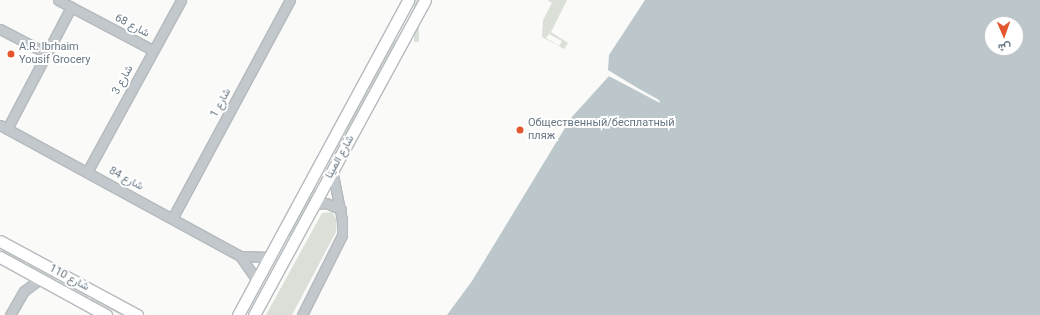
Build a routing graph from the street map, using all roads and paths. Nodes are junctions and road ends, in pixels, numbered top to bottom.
1 (58, 0) edge
2 (181, 0) edge
3 (290, 0) edge
4 (408, 0) edge
5 (425, 0) edge
6 (71, 7) junction
7 (0, 29) edge
8 (153, 50) junction
9 (46, 53) junction
10 (3, 127) edge
11 (332, 170) junction
12 (87, 172) junction
13 (315, 204) junction
14 (340, 209) junction
15 (173, 217) junction
16 (0, 241) edge
17 (277, 242) junction
18 (240, 256) junction
19 (0, 257) edge
20 (269, 257) junction
21 (23, 270) junction
22 (40, 279) junction
23 (257, 280) junction
24 (271, 285) junction
25 (24, 290) junction
26 (10, 315) edge
27 (106, 315) edge
28 (137, 315) edge
29 (238, 315) edge
30 (254, 315) edge
31 (302, 315) edge

1 - 6 street, شارع 68
2 - 8 street, شارع 3
3 - 15 street, شارع 1
4 - 17 main road, شارع المينا
5 - 11 main road, شارع المينا
6 - 8 street, شارع 68
6 - 9 street
7 - 9 street
8 - 12 street, شارع 3
9 - 10 street
10 - 12 street, شارع 84
11 - 13 main road, شارع المينا
11 - 14 street
12 - 15 street, شارع 84
13 - 14 street
13 - 24 main road, شارع المينا
14 - 31 street
15 - 18 street, شارع 84
16 - 28 main road, شارع 110
17 - 20 main road, شارع المينا
17 - 24 main road
18 - 20 street, شارع 84
18 - 23 street, شارع 84
19 - 21 main road, شارع 110
20 - 23 main road, شارع المينا
21 - 22 main road, شارع 110
21 - 25 street
22 - 25 street
22 - 27 main road, شارع 110
23 - 29 main road, شارع المينا
24 - 30 main road, شارع المينا
25 - 26 street

